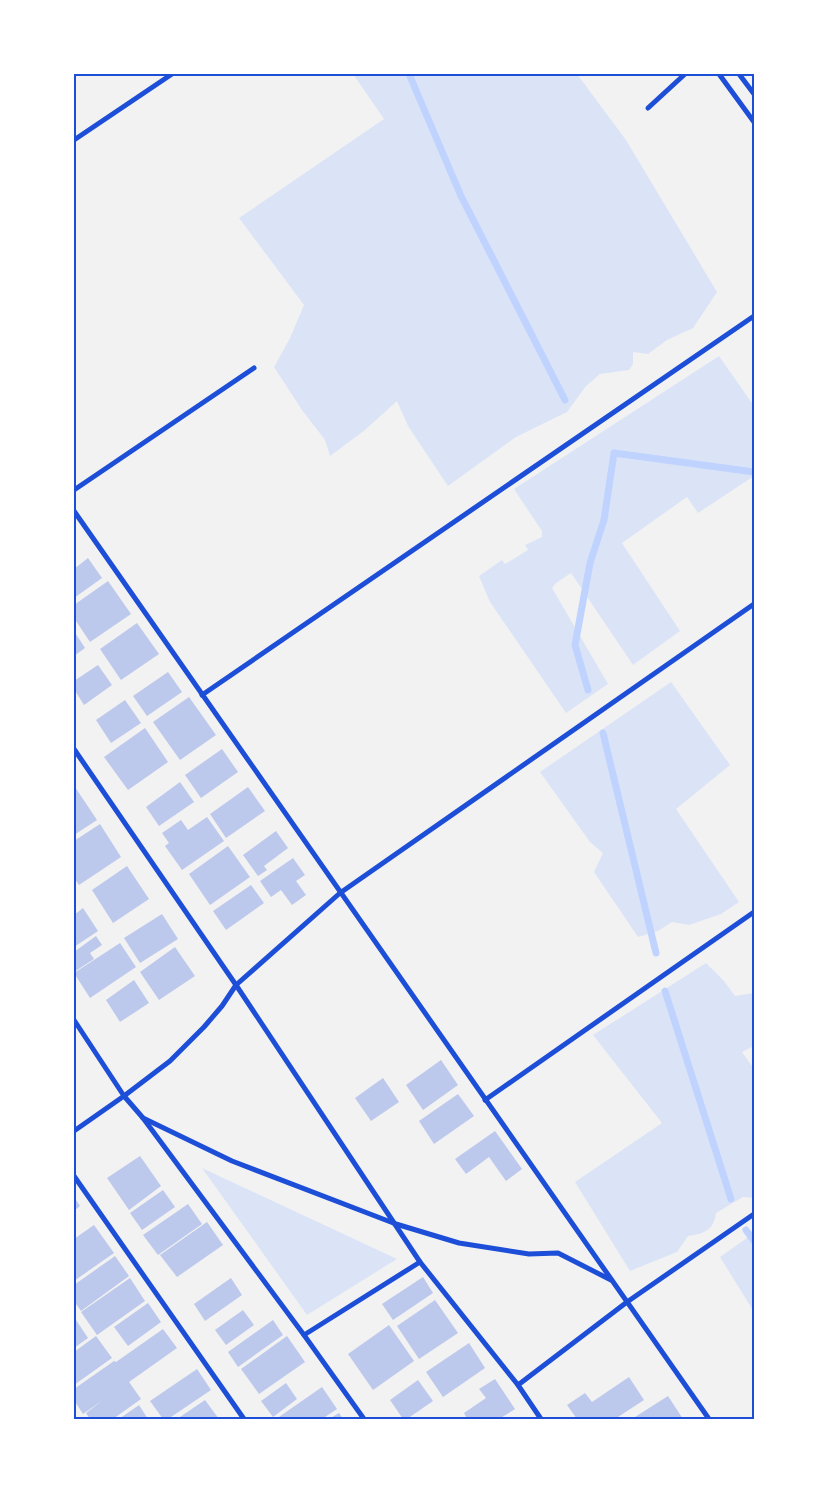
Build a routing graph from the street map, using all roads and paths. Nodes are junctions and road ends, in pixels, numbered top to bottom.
1 (172, 74) edge
2 (685, 74) edge
3 (719, 74) edge
4 (740, 74) edge
5 (754, 94) edge
6 (648, 108) dead end
7 (754, 122) edge
8 (74, 140) edge
9 (754, 316) edge
10 (254, 368) dead end
11 (74, 490) edge
12 (74, 512) edge
13 (754, 604) edge
14 (202, 695) junction
15 (74, 749) edge
16 (340, 893) junction
17 (754, 912) edge
18 (236, 985) junction
19 (74, 1020) edge
20 (124, 1096) junction
21 (484, 1100) junction
22 (144, 1118) junction
23 (74, 1131) edge
24 (74, 1176) edge
25 (754, 1214) edge
26 (396, 1224) junction
27 (420, 1262) junction
28 (614, 1282) junction
29 (628, 1302) junction
30 (304, 1336) junction
31 (518, 1385) junction
32 (244, 1419) edge
33 (364, 1419) edge
34 (541, 1419) edge
35 (709, 1419) edge

1 - 8 street
2 - 6 street
3 - 7 street
4 - 5 street
9 - 14 street
10 - 11 street
12 - 14 street
13 - 16 street
14 - 16 street
15 - 18 street
16 - 18 street
16 - 21 street
17 - 21 street
18 - 20 street
18 - 26 street
19 - 20 street
20 - 22 street
20 - 23 street
21 - 28 street
22 - 26 street
22 - 30 street
24 - 32 street
25 - 29 street
26 - 27 street
26 - 28 street
27 - 30 street
27 - 31 street
28 - 29 street
29 - 31 street
29 - 35 street
30 - 33 street
31 - 34 street

